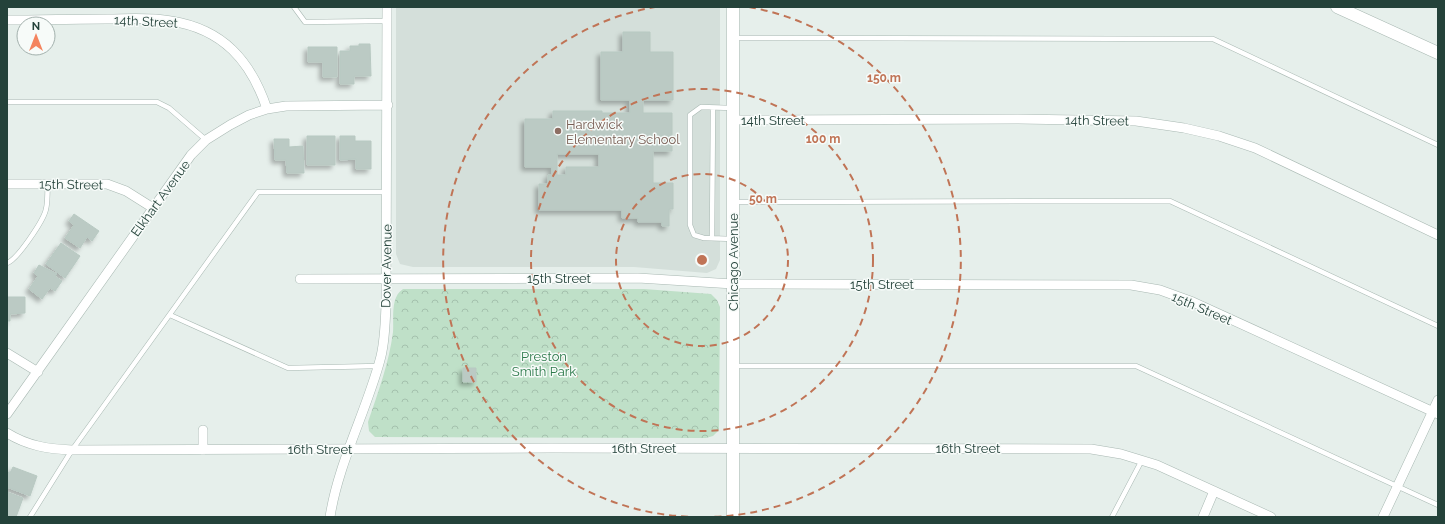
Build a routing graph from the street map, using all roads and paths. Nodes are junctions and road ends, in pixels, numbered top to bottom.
1 (294, 7) edge
2 (387, 7) edge
3 (732, 7) edge
4 (1337, 7) edge
5 (1356, 11) edge
6 (7, 20) edge
7 (387, 21) junction
8 (733, 38) junction
9 (1438, 53) edge
10 (7, 102) edge
11 (388, 105) junction
12 (713, 108) junction
13 (733, 108) junction
14 (267, 109) junction
15 (733, 120) junction
16 (206, 140) junction
17 (1438, 145) edge
18 (7, 184) edge
19 (48, 184) junction
20 (387, 192) junction
21 (733, 202) junction
22 (153, 208) junction
23 (1438, 235) edge
24 (712, 238) junction
25 (733, 239) junction
26 (7, 263) edge
27 (386, 278) junction
28 (300, 279) dead end
29 (733, 284) junction
30 (170, 314) junction
31 (1438, 326) edge
32 (7, 353) edge
33 (378, 366) junction
34 (733, 366) junction
35 (38, 372) junction
36 (1438, 400) edge
37 (1435, 413) edge
38 (7, 414) edge
39 (203, 430) dead end
40 (7, 433) edge
41 (733, 448) junction
42 (350, 449) junction
43 (72, 450) junction
44 (203, 450) junction
45 (1142, 460) junction
46 (1397, 487) junction
47 (1214, 491) junction
48 (1438, 505) edge
49 (30, 517) edge
50 (330, 517) edge
51 (733, 517) edge
52 (1112, 517) edge
53 (1203, 517) edge
54 (1271, 517) edge
55 (1383, 517) edge

1 - 7 lane
2 - 7 street, Dover Avenue
3 - 8 street, Chicago Avenue
4 - 5 street
5 - 9 street
6 - 14 street, 14th Street
7 - 11 street, Dover Avenue
8 - 13 street, Chicago Avenue
8 - 17 lane
10 - 16 lane
11 - 14 street, Elkhart Avenue
11 - 20 street, Dover Avenue
12 - 13 lane
12 - 24 lane
12 - 24 lane
13 - 15 street, Chicago Avenue
14 - 16 street, Elkhart Avenue
15 - 21 street, Chicago Avenue
15 - 23 street, 14th Street
16 - 22 street, Elkhart Avenue
18 - 19 street, 15th Street
19 - 22 street, 15th Street
19 - 26 lane
20 - 27 street, Dover Avenue
20 - 30 lane
21 - 25 street, Chicago Avenue
21 - 31 lane
22 - 35 street, Elkhart Avenue
24 - 25 lane
25 - 29 street, Chicago Avenue
27 - 28 street, 15th Street
27 - 29 street, 15th Street
27 - 33 street, Dover Avenue
29 - 34 street, Chicago Avenue
29 - 37 street, 15th Street
30 - 33 lane
30 - 43 lane
32 - 35 street
33 - 42 street, Dover Avenue
34 - 41 street, Chicago Avenue
34 - 46 lane
35 - 38 street, Elkhart Avenue
36 - 37 street
37 - 46 street
39 - 44 street
40 - 43 street, 16th Street
41 - 42 street, 16th Street
41 - 45 street, 16th Street
41 - 51 street, Chicago Avenue
42 - 44 street, 16th Street
42 - 50 street, Dover Avenue
43 - 44 street, 16th Street
43 - 49 lane
45 - 47 street, 16th Street
45 - 52 lane
46 - 48 lane
46 - 55 street
47 - 53 street
47 - 54 street, 16th Street

